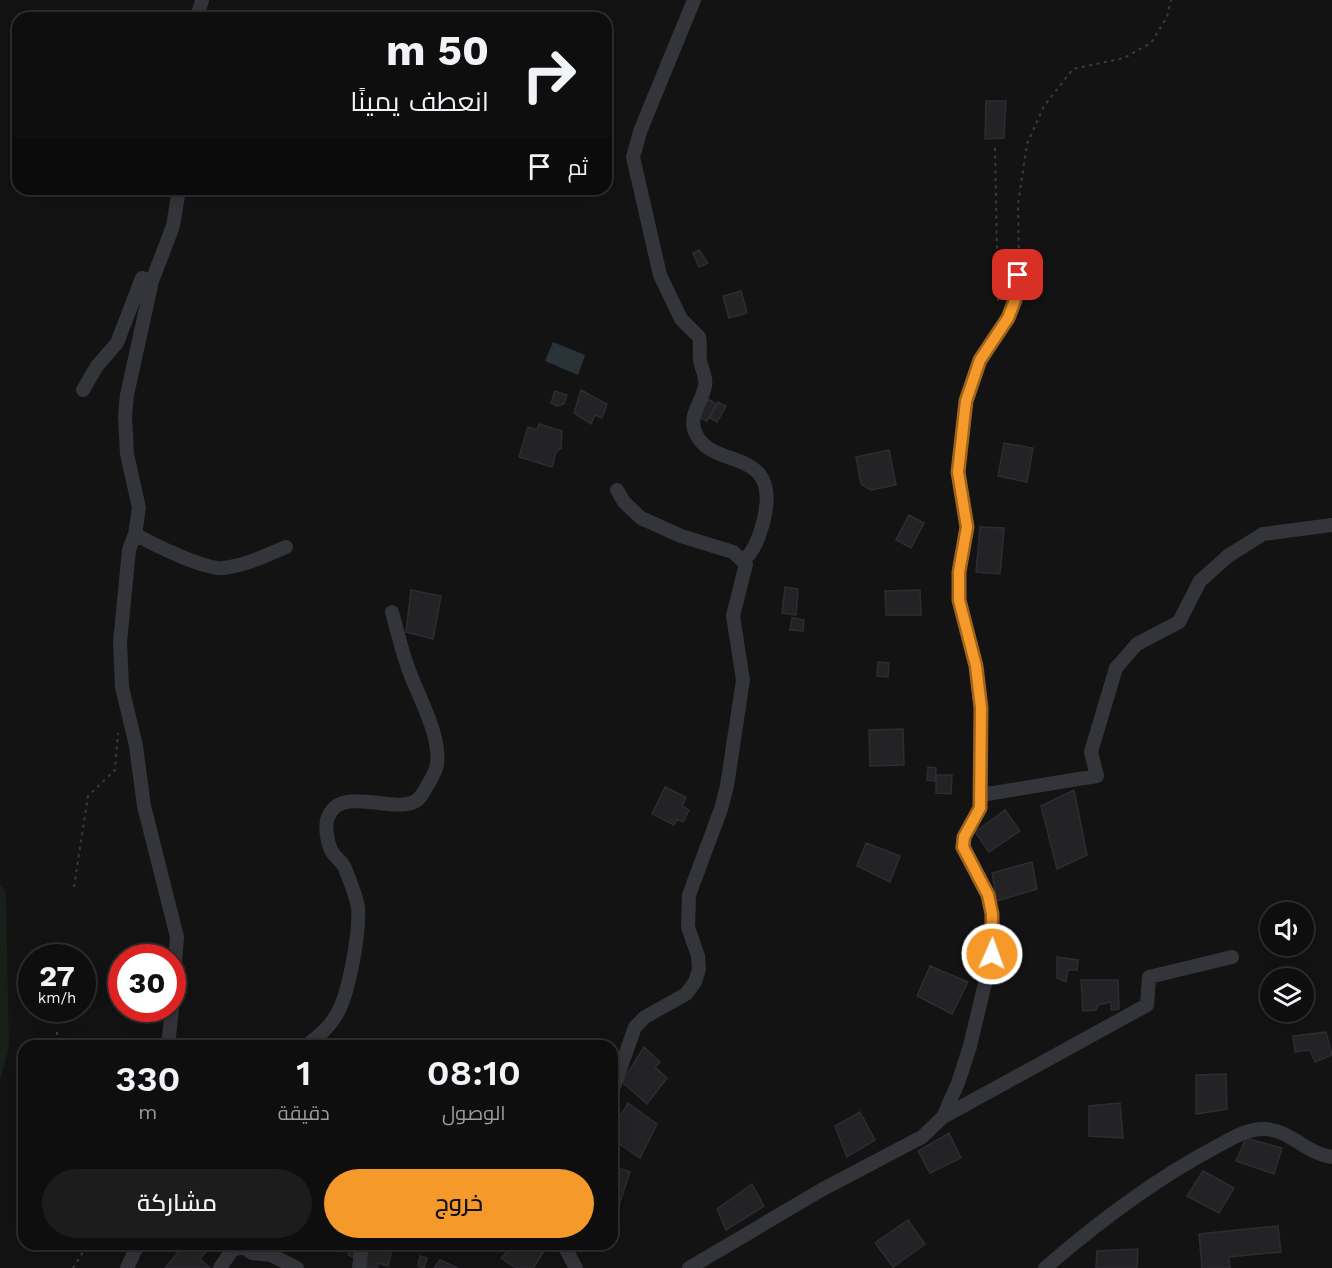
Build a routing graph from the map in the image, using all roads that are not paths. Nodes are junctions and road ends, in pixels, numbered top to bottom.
1 (694, 0) edge
2 (178, 195) edge
3 (1018, 275) road end
4 (152, 281) junction
5 (83, 390) dead end
6 (617, 490) dead end
7 (1332, 525) edge
8 (135, 534) junction
9 (286, 547) dead end
10 (744, 560) junction
11 (392, 612) dead end
12 (981, 795) junction
13 (176, 944) edge
14 (1232, 957) dead end
15 (170, 1022) edge
16 (168, 1040) edge
17 (314, 1040) edge
18 (618, 1074) edge
19 (943, 1117) junction
20 (1332, 1157) edge
21 (135, 1250) edge
22 (232, 1250) edge
23 (248, 1250) edge
24 (361, 1250) edge
25 (566, 1250) edge
26 (127, 1268) edge
27 (220, 1268) edge
28 (297, 1268) edge
29 (359, 1268) edge
30 (576, 1268) edge
31 (689, 1268) edge
32 (1045, 1268) edge

1 - 10 street
2 - 4 street
3 - 12 street
4 - 5 street
4 - 8 street
6 - 10 street
7 - 12 street
8 - 9 street
8 - 13 street
10 - 18 street
11 - 17 street
12 - 19 street
14 - 19 street
15 - 16 street
19 - 31 street
20 - 32 street
21 - 26 street
22 - 27 street
23 - 28 street
24 - 29 street
25 - 30 street

